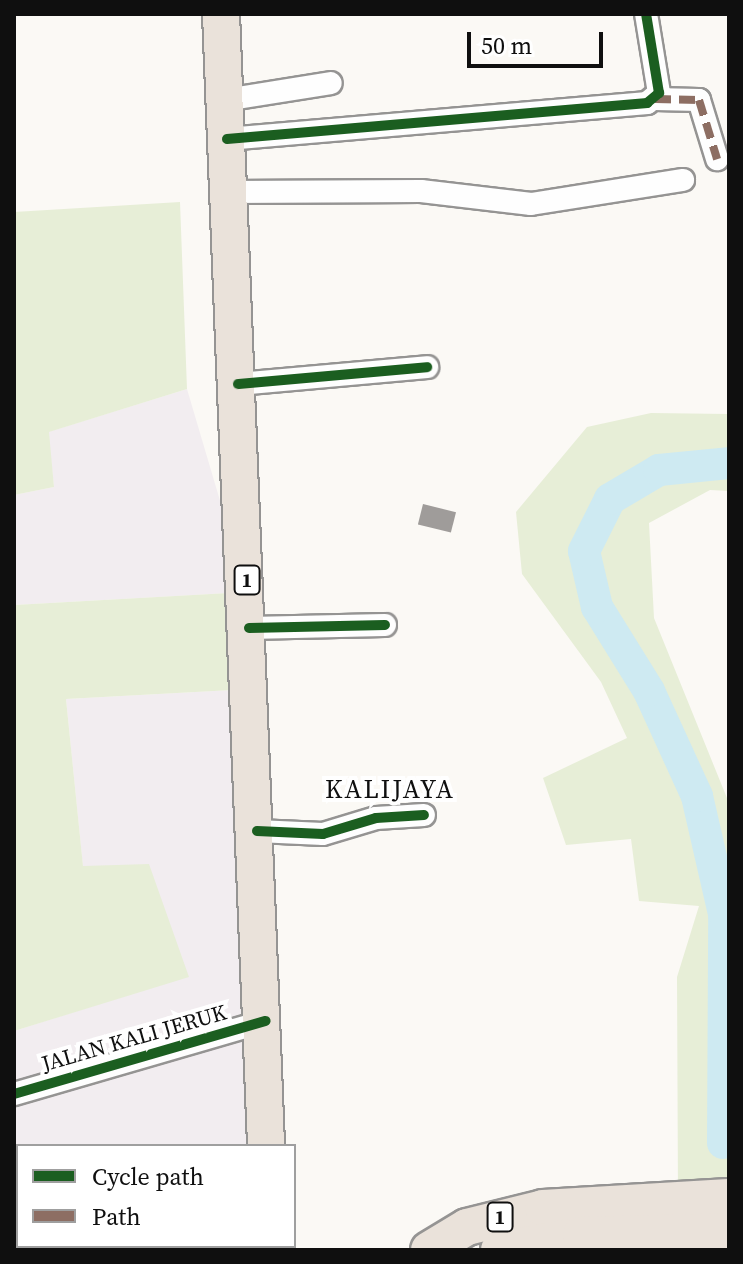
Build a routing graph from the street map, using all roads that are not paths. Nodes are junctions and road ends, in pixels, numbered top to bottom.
1 (221, 14) edge
2 (646, 14) edge
3 (331, 83) dead end
4 (655, 99) junction
5 (225, 100) junction
6 (227, 139) junction
7 (717, 159) dead end
8 (683, 180) dead end
9 (229, 192) junction
10 (427, 367) dead end
11 (238, 384) junction
12 (385, 625) dead end
13 (249, 628) junction
14 (424, 815) dead end
15 (257, 831) junction
16 (266, 1021) junction
17 (14, 1094) edge
18 (266, 1144) edge
19 (729, 1197) edge
20 (675, 1215) junction
21 (580, 1220) junction
22 (729, 1231) edge
23 (429, 1250) edge
24 (499, 1250) edge

1 - 5 highway, 1
2 - 4 street
3 - 5 street
4 - 6 street
4 - 7 street
5 - 6 highway, 1
6 - 9 highway, 1
8 - 9 street
9 - 11 highway, 1
10 - 11 street
11 - 13 highway, 1
12 - 13 street
13 - 15 highway, 1
14 - 15 street
15 - 16 highway, 1
16 - 17 street, JALAN KALI JERUK
16 - 18 highway, 1
19 - 20 highway, 1
20 - 21 highway, 1
20 - 22 highway, 1
21 - 23 highway, 1
21 - 24 highway, 1

